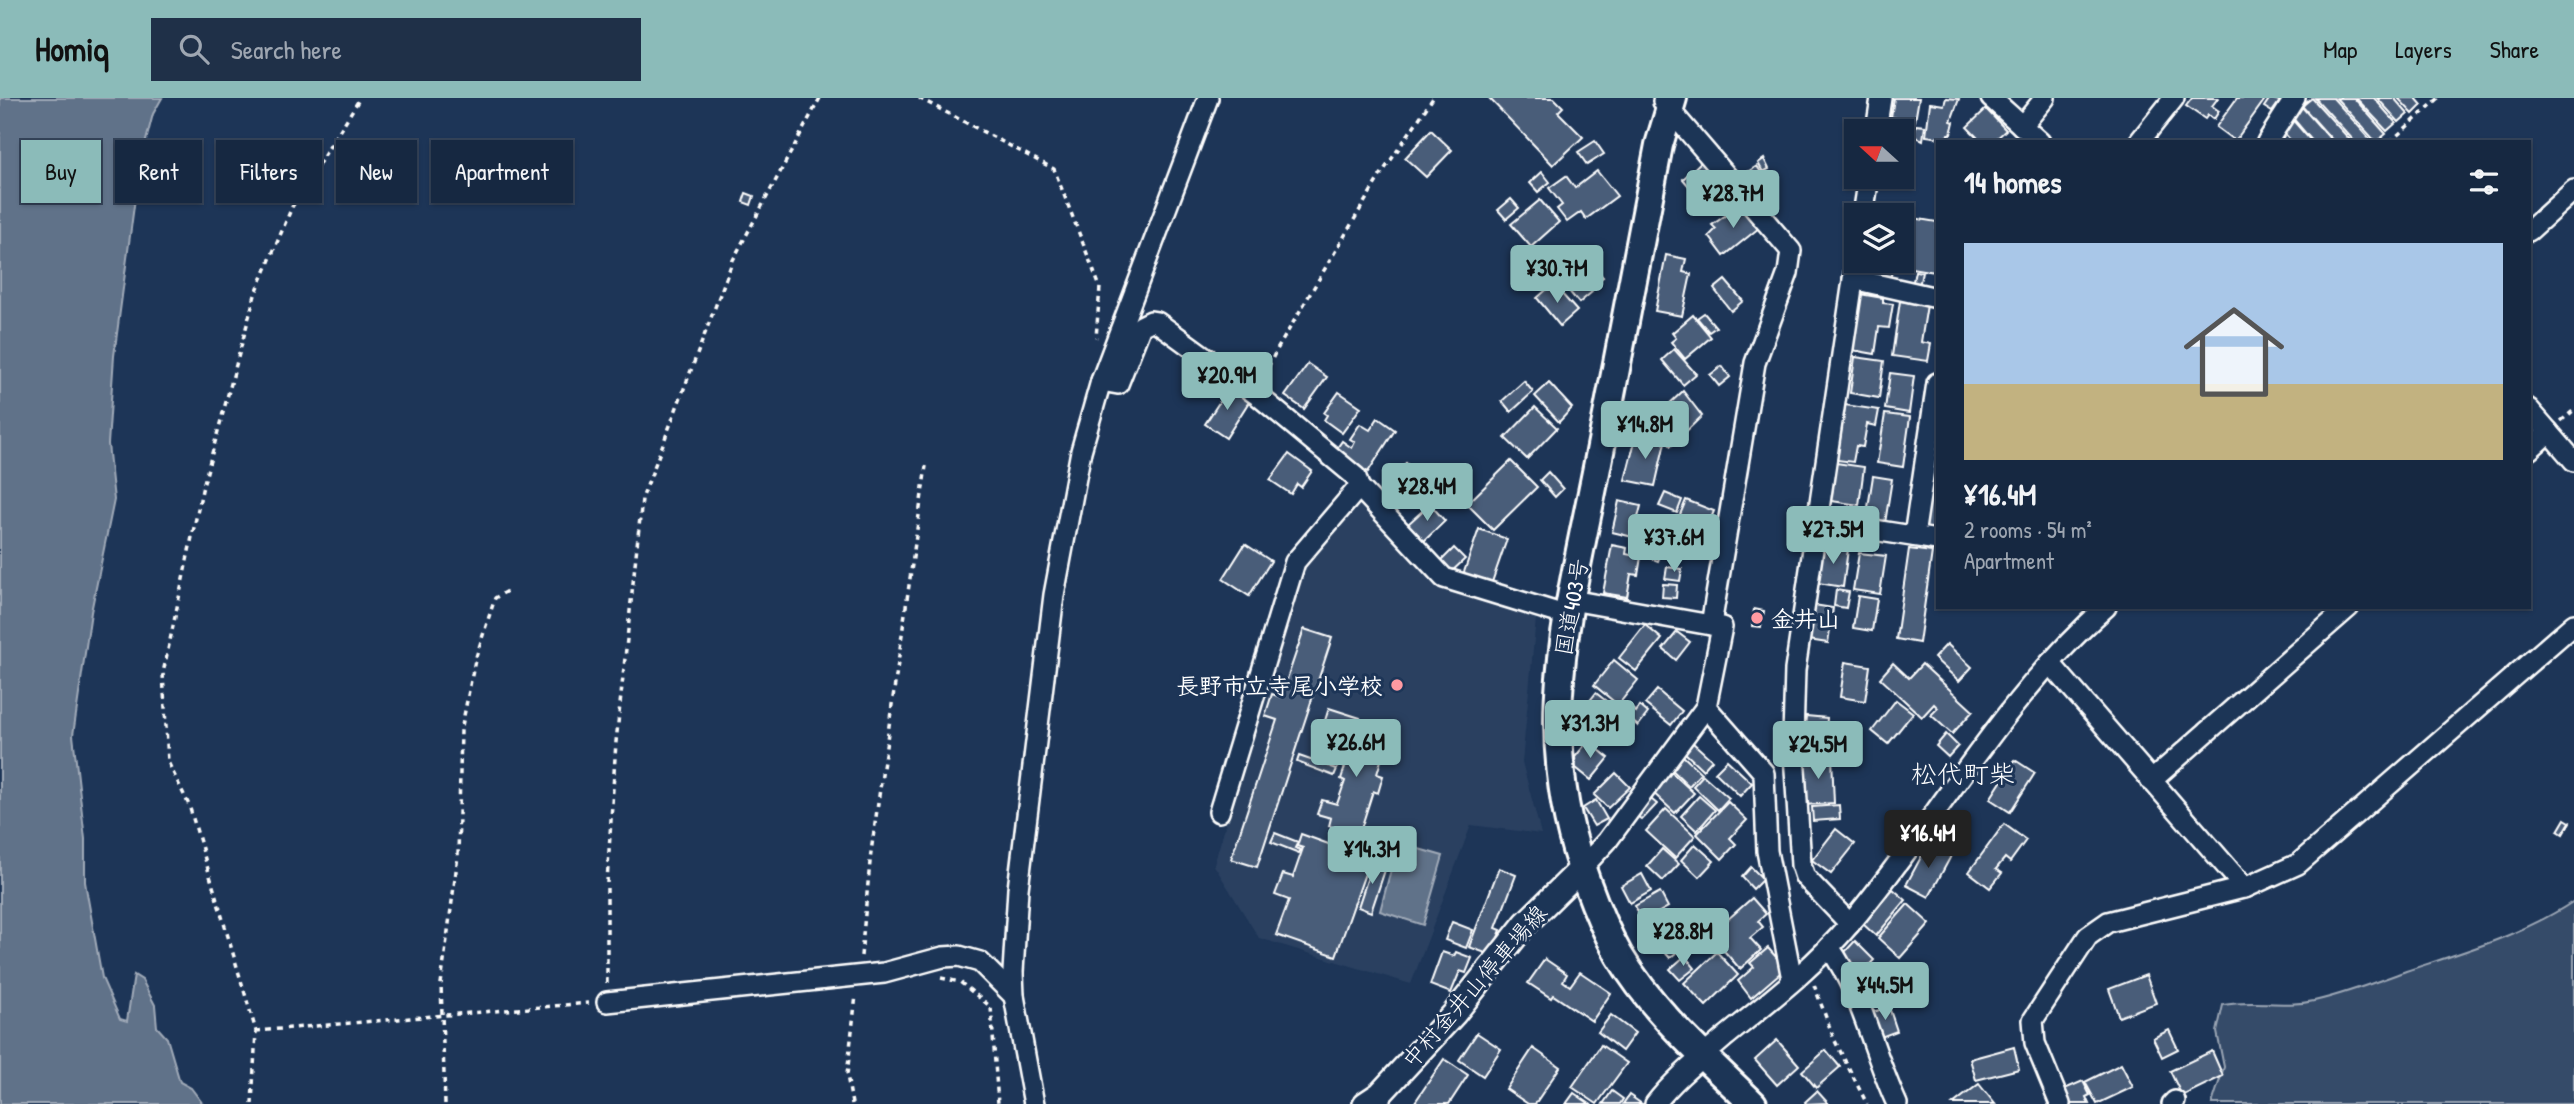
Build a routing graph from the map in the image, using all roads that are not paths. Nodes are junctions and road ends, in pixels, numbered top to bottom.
1 (1208, 98) edge
2 (1881, 98) edge
3 (1991, 98) edge
4 (2045, 98) edge
5 (2295, 98) edge
6 (2166, 101) edge
7 (1667, 102) edge
8 (1878, 119) edge
9 (2022, 126) junction
10 (2276, 138) edge
11 (2038, 140) edge
12 (2141, 140) edge
13 (2574, 190) edge
14 (2531, 229) edge
15 (1854, 273) edge
16 (1853, 279) junction
17 (1936, 298) edge
18 (1101, 381) junction
19 (1936, 390) edge
20 (2531, 411) edge
21 (2549, 432) junction
22 (2531, 448) edge
23 (2574, 461) edge
24 (1359, 487) junction
25 (1817, 521) junction
26 (1914, 536) junction
27 (1936, 540) edge
28 (1570, 608) junction
29 (2347, 609) edge
30 (2086, 615) edge
31 (2574, 624) edge
32 (1711, 625) junction
33 (2050, 663) junction
34 (1706, 707) junction
35 (2151, 780) junction
36 (1219, 812) dead end
37 (1581, 868) junction
38 (2245, 888) junction
39 (1850, 924) junction
40 (1829, 947) junction
41 (1793, 979) junction
42 (1014, 996) junction
43 (607, 1002) road end
44 (1703, 1056) junction
45 (1034, 1104) edge
46 (1365, 1104) edge
47 (1655, 1104) edge
48 (1753, 1104) edge
49 (1897, 1104) edge
50 (2060, 1104) edge

1 - 18 street
2 - 8 street
3 - 9 street
4 - 9 street
5 - 10 street
6 - 12 street
7 - 28 highway, 国道403号
7 - 32 street
9 - 11 street
13 - 14 street
15 - 16 street
16 - 17 street
16 - 25 street
18 - 24 street
18 - 42 street
19 - 26 street
20 - 21 street
21 - 22 street
21 - 23 street
24 - 28 street
24 - 36 street
25 - 26 street
25 - 39 street
26 - 27 street
28 - 32 street
28 - 37 highway, 国道403号
29 - 35 street
30 - 33 street
31 - 38 street
32 - 34 street
33 - 35 street
33 - 39 street
34 - 37 street
34 - 41 street
35 - 38 street
37 - 44 highway, 国道403号
37 - 46 main road, 中村金井山停車場線
38 - 50 street
39 - 40 street
40 - 41 street
40 - 49 street
41 - 44 street
42 - 43 street
42 - 45 street
44 - 47 street
44 - 48 highway, 国道403号

